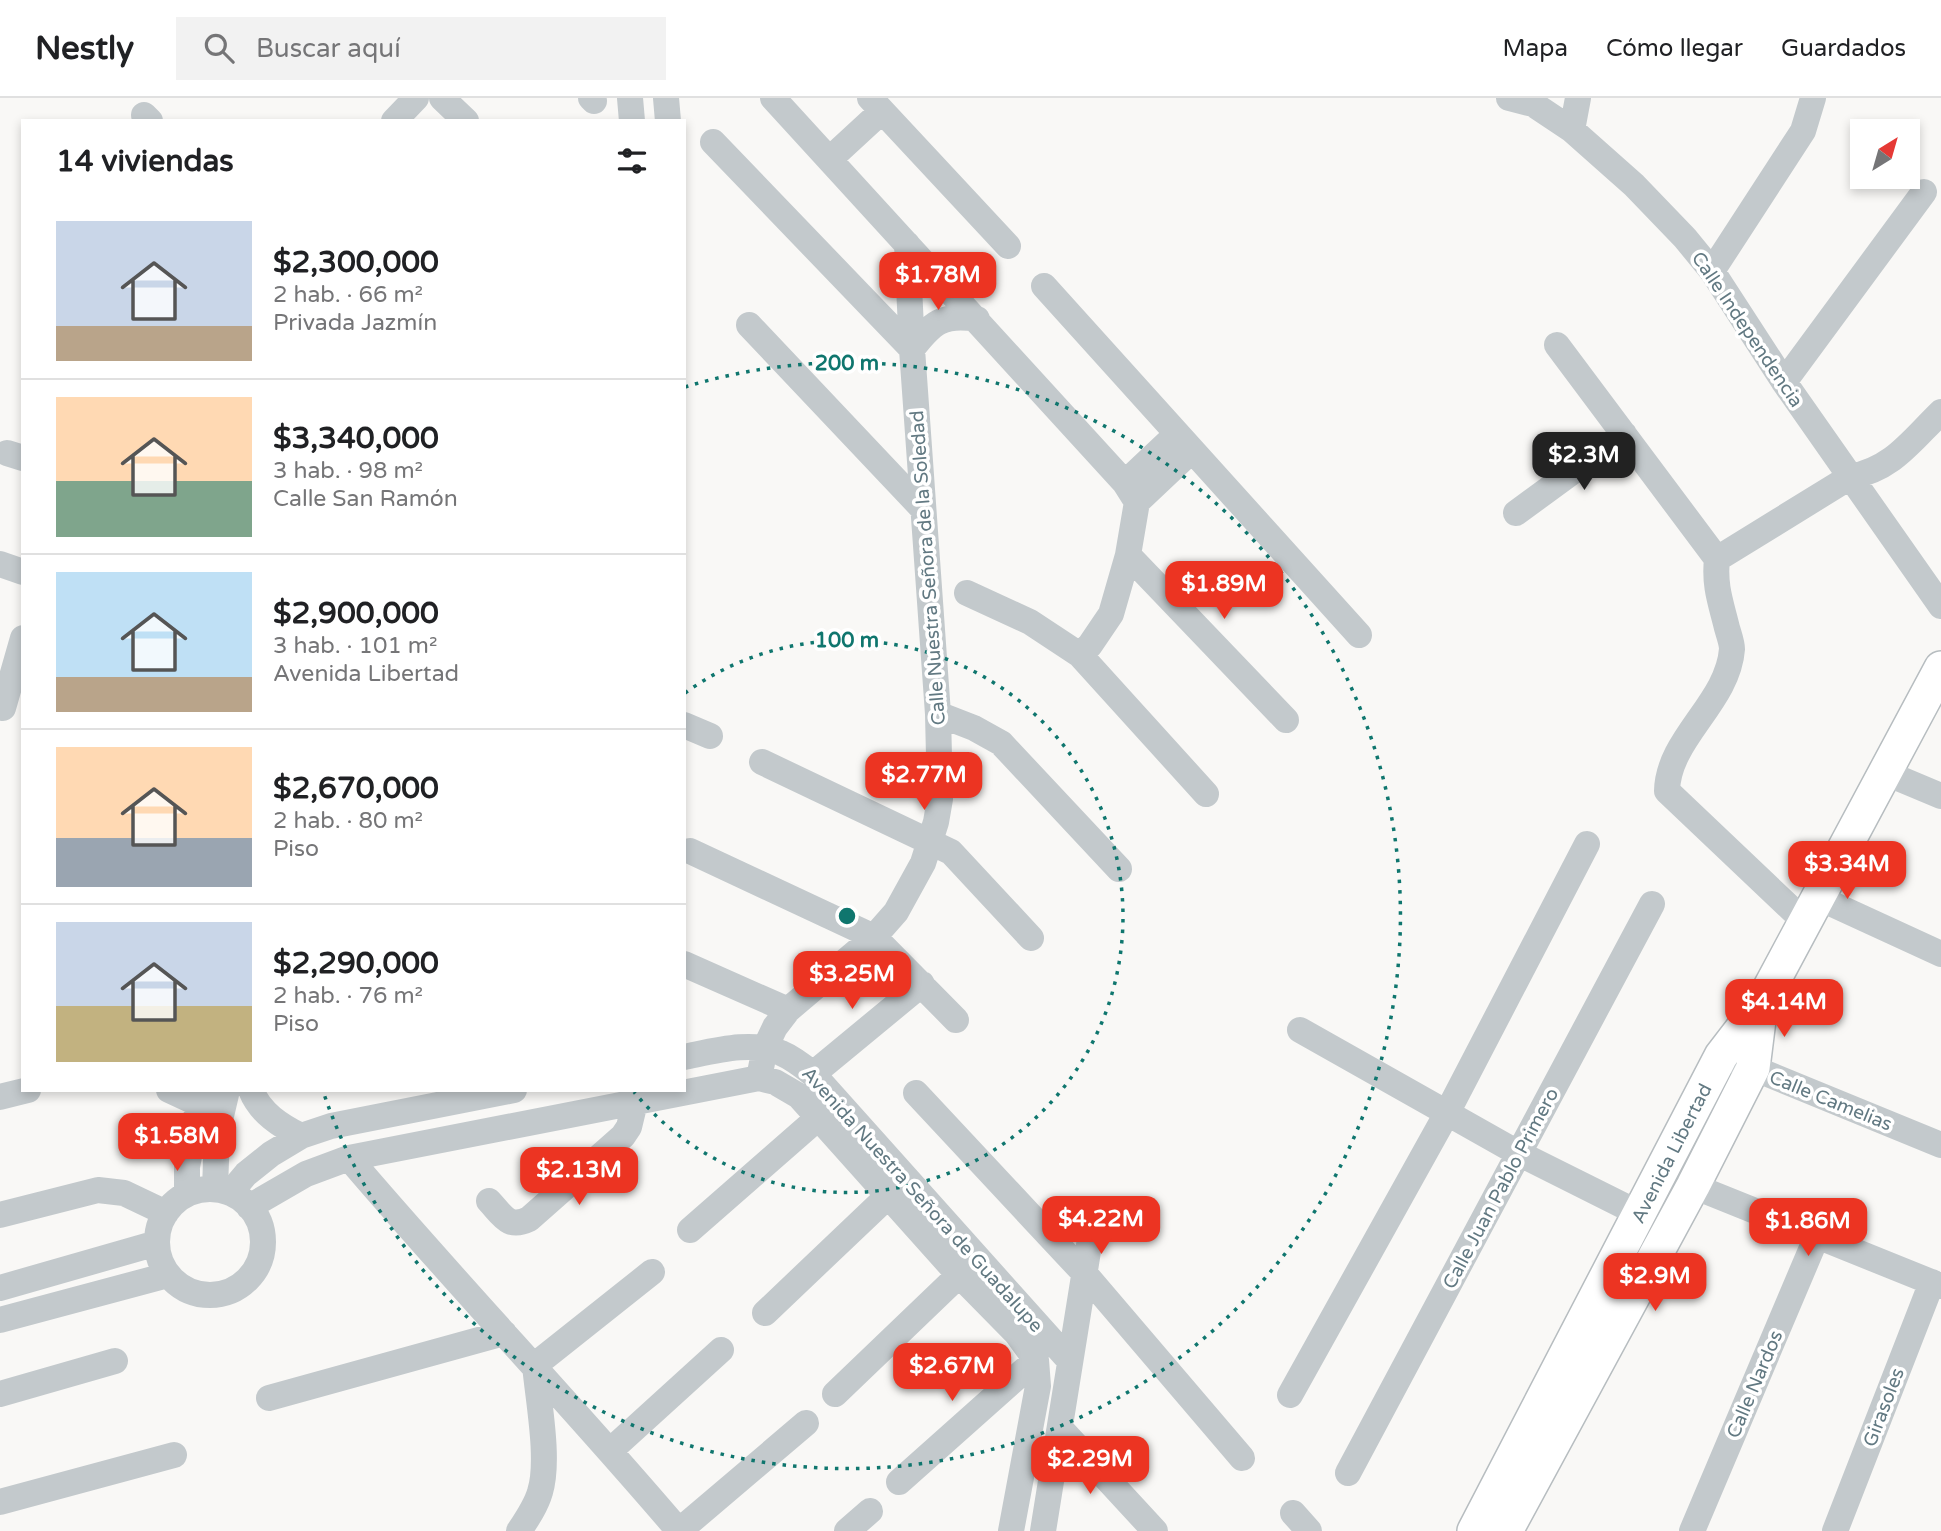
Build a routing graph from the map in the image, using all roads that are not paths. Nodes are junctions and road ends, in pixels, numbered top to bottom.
1 (416, 98) edge
2 (442, 98) edge
3 (629, 98) edge
4 (666, 98) edge
5 (773, 98) edge
6 (1578, 98) edge
7 (1813, 98) edge
8 (1517, 99) edge
9 (876, 105) edge
10 (396, 119) edge
11 (464, 119) edge
12 (632, 119) edge
13 (668, 119) edge
14 (1572, 130) junction
15 (713, 142) dead end
16 (831, 158) junction
17 (1924, 192) dead end
18 (907, 244) junction
19 (1008, 246) dead end
20 (1712, 271) junction
21 (1044, 286) dead end
22 (977, 319) junction
23 (749, 325) dead end
24 (1558, 345) dead end
25 (912, 349) junction
26 (1784, 382) junction
27 (1941, 412) edge
28 (1624, 434) junction
29 (1184, 443) junction
30 (1850, 477) junction
31 (1131, 493) junction
32 (923, 509) junction
33 (1516, 513) dead end
34 (1128, 555) junction
35 (1717, 559) junction
36 (0, 564) edge
37 (21, 571) edge
38 (967, 593) dead end
39 (1941, 606) edge
40 (1359, 635) dead end
41 (13, 655) edge
42 (1080, 655) junction
43 (1941, 668) edge
44 (3, 708) dead end
45 (938, 714) junction
46 (1286, 720) dead end
47 (686, 726) edge
48 (710, 736) dead end
49 (762, 762) dead end
50 (1886, 773) junction
51 (1206, 794) dead end
52 (1941, 796) edge
53 (931, 841) junction
54 (1587, 844) dead end
55 (690, 851) dead end
56 (1119, 869) dead end
57 (1652, 904) dead end
58 (1810, 909) junction
59 (874, 937) junction
60 (1031, 938) dead end
61 (1941, 954) edge
62 (686, 965) edge
63 (922, 984) junction
64 (1761, 1003) junction
65 (788, 1010) junction
66 (956, 1020) dead end
67 (1300, 1030) dead end
68 (765, 1048) junction
69 (1721, 1056) junction
70 (686, 1057) edge
71 (1753, 1068) junction
72 (813, 1074) junction
73 (759, 1078) junction
74 (21, 1092) edge
75 (178, 1092) edge
76 (227, 1092) edge
77 (252, 1092) edge
78 (504, 1092) edge
79 (916, 1093) dead end
80 (0, 1097) edge
81 (199, 1097) edge
82 (635, 1102) junction
83 (1447, 1113) junction
84 (818, 1118) junction
85 (302, 1136) junction
86 (1941, 1145) edge
87 (1518, 1153) junction
88 (349, 1158) junction
89 (1693, 1186) junction
90 (187, 1194) junction
91 (231, 1196) junction
92 (888, 1196) junction
93 (489, 1201) dead end
94 (166, 1213) junction
95 (1094, 1214) dead end
96 (1640, 1214) junction
97 (0, 1215) edge
98 (690, 1230) dead end
99 (1816, 1236) junction
100 (157, 1243) junction
101 (652, 1272) dead end
102 (1086, 1274) junction
103 (168, 1275) junction
104 (959, 1275) junction
105 (1936, 1284) edge
106 (0, 1288) edge
107 (765, 1313) dead end
108 (0, 1320) edge
109 (504, 1334) junction
110 (721, 1350) dead end
111 (1036, 1360) junction
112 (1070, 1361) junction
113 (115, 1362) dead end
114 (535, 1365) junction
115 (0, 1394) edge
116 (835, 1394) dead end
117 (1290, 1395) dead end
118 (269, 1398) dead end
119 (806, 1423) dead end
120 (1059, 1428) junction
121 (611, 1450) junction
122 (174, 1455) dead end
123 (1242, 1458) dead end
124 (1348, 1473) dead end
125 (899, 1482) dead end
126 (0, 1502) edge
127 (870, 1511) dead end
128 (1010, 1530) edge
129 (519, 1531) edge
130 (679, 1531) edge
131 (848, 1531) edge
132 (1043, 1531) edge
133 (1155, 1531) edge
134 (1474, 1531) edge
135 (1506, 1531) edge
136 (1692, 1531) edge
137 (1835, 1531) edge

1 - 10 street
2 - 11 street
3 - 12 street
4 - 13 street
5 - 16 street
6 - 14 street
7 - 20 street
8 - 14 street, Calle Independencia
9 - 16 street
9 - 19 street
14 - 20 street, Calle Independencia
15 - 25 street
16 - 18 street
17 - 26 street
18 - 22 street
18 - 25 street, Calle Nuestra Señora de la Soledad
20 - 26 street, Calle Independencia
21 - 29 street
22 - 25 street
22 - 31 street
23 - 32 street
24 - 28 street
25 - 32 street, Calle Nuestra Señora de la Soledad
26 - 30 street, Calle Independencia
27 - 30 street
28 - 33 street
28 - 35 street
29 - 31 street
29 - 40 street
30 - 35 street
30 - 39 street, Calle Independencia
31 - 34 street
32 - 45 street, Calle Nuestra Señora de la Soledad
34 - 42 street
34 - 46 street
35 - 58 street
36 - 37 street
38 - 42 street
41 - 44 street
42 - 51 street
43 - 50 main road, Avenida Libertad
45 - 53 street, Calle Nuestra Señora de la Soledad
45 - 56 street
47 - 48 street
49 - 53 street
50 - 52 street
50 - 58 main road, Avenida Libertad
53 - 59 street, Calle Nuestra Señora de la Soledad
53 - 60 street
54 - 83 street
55 - 59 street
57 - 87 street, Calle Juan Pablo Primero
58 - 61 street
58 - 64 main road, Avenida Libertad
59 - 63 street
59 - 65 street, Calle Nuestra Señora de la Soledad
62 - 65 street
63 - 66 street
63 - 72 street
64 - 69 main road, Avenida Libertad
64 - 71 main road, Avenida Libertad
65 - 68 street, Calle Nuestra Señora de la Soledad
67 - 83 street
68 - 70 street, Avenida Nuestra Señora de Guadalupe
68 - 72 street, Avenida Nuestra Señora de Guadalupe
68 - 73 street, Calle Nuestra Señora de la Soledad
69 - 71 street, Calle Camelias
69 - 96 main road, Avenida Libertad
71 - 86 street, Calle Camelias
71 - 89 main road, Avenida Libertad
72 - 112 street, Avenida Nuestra Señora de Guadalupe
73 - 82 street
73 - 84 street, Avenida Nuestra Señora de Guadalupe
74 - 80 street
75 - 81 street
76 - 91 street
77 - 85 street
78 - 85 street
79 - 102 street
81 - 90 street
82 - 88 street
82 - 93 street
83 - 87 street
83 - 117 street
84 - 92 street, Avenida Nuestra Señora de Guadalupe
84 - 98 street
85 - 91 street
87 - 96 street
87 - 124 street, Calle Juan Pablo Primero
88 - 91 street
88 - 109 street
89 - 99 street
89 - 135 main road, Avenida Libertad
90 - 91 street
90 - 94 street
91 - 103 street
92 - 104 street, Avenida Nuestra Señora de Guadalupe
92 - 107 street
94 - 97 street
94 - 100 street
95 - 102 street
96 - 134 main road, Avenida Libertad
99 - 105 street
99 - 136 street, Calle Nardos
100 - 103 street
100 - 106 street
101 - 114 street
102 - 112 street
102 - 123 street
103 - 108 street
104 - 111 street, Avenida Nuestra Señora de Guadalupe
104 - 116 street
105 - 137 street, Girasoles
109 - 114 street
109 - 118 street
110 - 121 street
111 - 125 street
111 - 128 street
112 - 120 street
113 - 115 street
114 - 121 street
114 - 129 street
119 - 130 street
120 - 132 street
120 - 133 street
121 - 130 street
122 - 126 street
127 - 131 street

